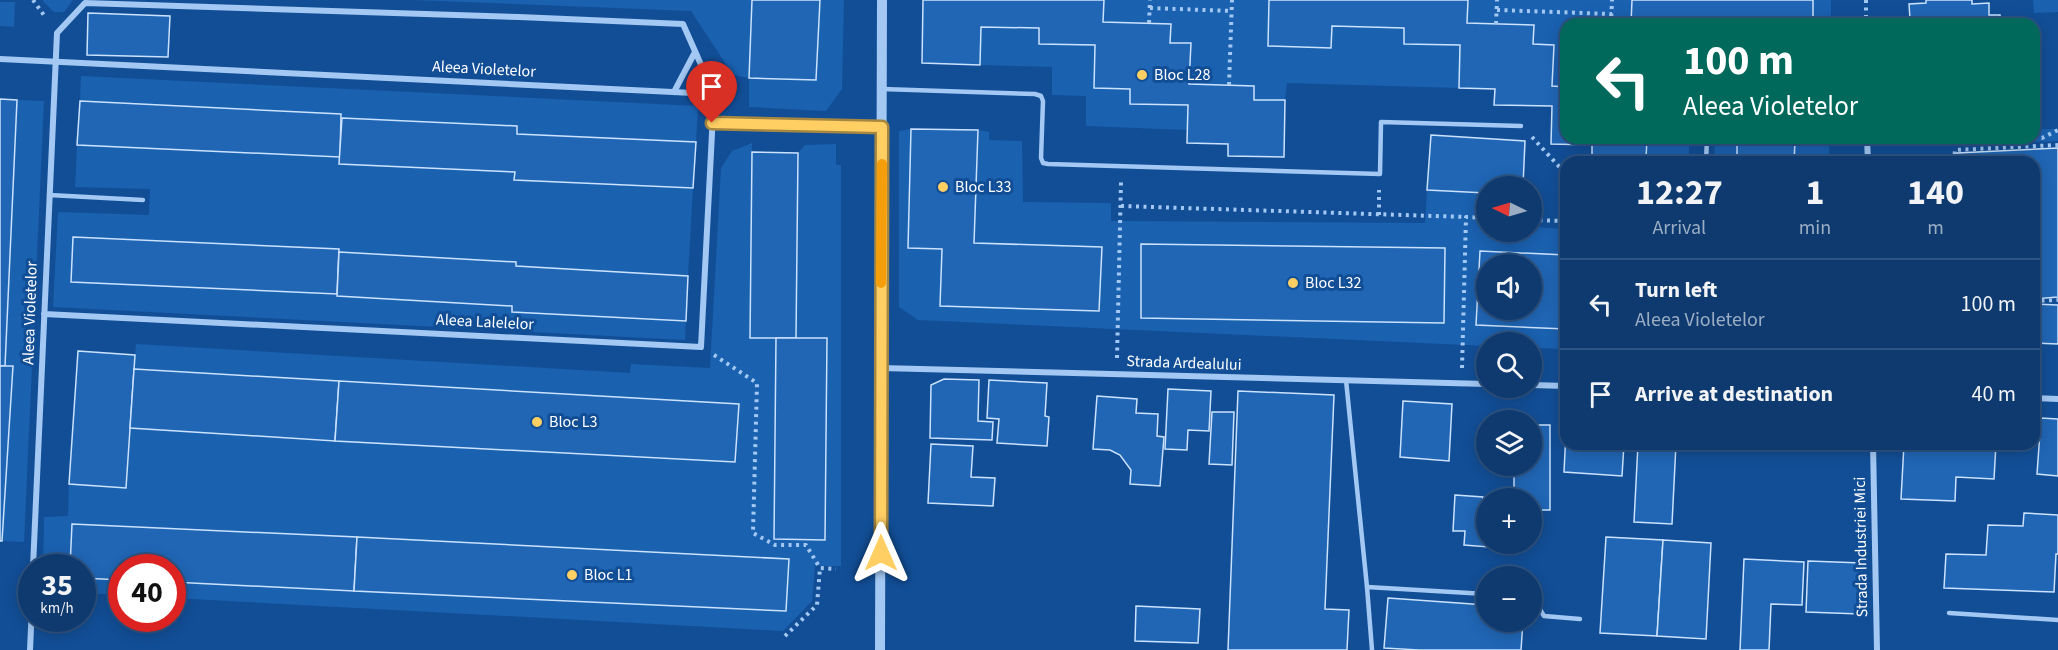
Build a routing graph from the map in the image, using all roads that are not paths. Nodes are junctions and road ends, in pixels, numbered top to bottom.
1 (882, 0) edge
2 (695, 52) junction
3 (0, 59) edge
4 (55, 61) junction
5 (882, 89) junction
6 (674, 92) junction
7 (714, 94) junction
8 (712, 123) junction
9 (1521, 126) road end
10 (882, 127) junction
11 (49, 195) junction
12 (143, 200) dead end
13 (44, 314) junction
14 (881, 368) junction
15 (1346, 381) junction
16 (1476, 384) edge
17 (1542, 385) edge
18 (1560, 386) edge
19 (2040, 398) edge
20 (2058, 399) edge
21 (1873, 450) edge
22 (34, 554) edge
23 (1367, 587) junction
24 (1476, 593) edge
25 (1542, 613) edge
26 (1949, 613) dead end
27 (1580, 619) dead end
28 (2058, 620) edge
29 (31, 632) edge
30 (30, 650) edge
31 (880, 650) edge
32 (1372, 650) edge
33 (1876, 650) edge

1 - 5 street
2 - 4 street
2 - 6 street
2 - 7 street
3 - 4 street, Aleea Violetelor
4 - 6 street, Aleea Violetelor
4 - 11 street, Aleea Violetelor
5 - 9 lane
5 - 10 street
6 - 7 street, Aleea Violetelor
7 - 8 street
8 - 10 street
8 - 13 street, Aleea Lalelelor
10 - 14 street
11 - 12 lane
11 - 13 street, Aleea Violetelor
13 - 22 street, Aleea Violetelor
14 - 15 street, Strada Ardealului
14 - 31 street
15 - 16 street, Strada Ardealului
15 - 23 lane
17 - 18 street
19 - 20 street
21 - 33 street, Strada Industriei Mici
23 - 24 lane
23 - 32 lane
25 - 27 lane
26 - 28 lane
29 - 30 street

